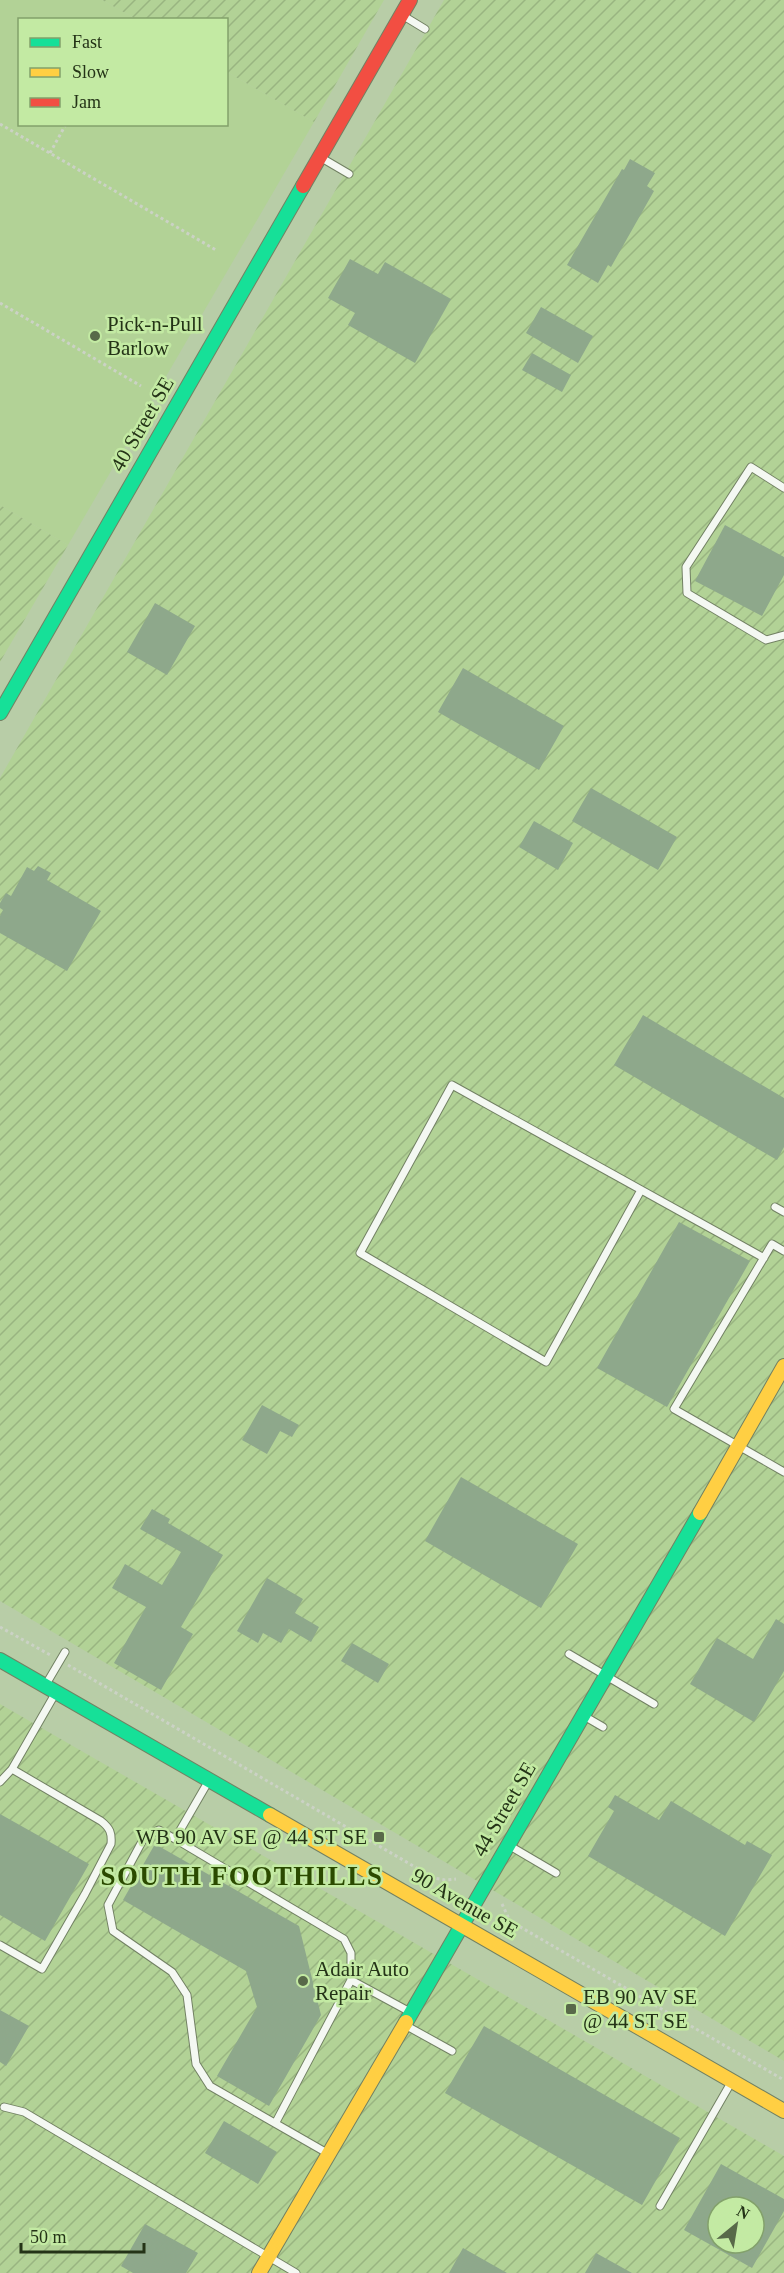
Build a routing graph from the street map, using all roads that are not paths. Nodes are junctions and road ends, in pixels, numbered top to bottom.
1 (410, 0) edge
2 (402, 15) junction
3 (425, 29) dead end
4 (320, 157) junction
5 (349, 174) dead end
6 (784, 488) edge
7 (784, 635) edge
8 (0, 713) edge
9 (641, 1190) junction
10 (775, 1207) dead end
11 (784, 1212) edge
12 (784, 1251) edge
13 (764, 1257) junction
14 (784, 1366) edge
15 (738, 1445) junction
16 (784, 1472) edge
17 (65, 1652) dead end
18 (569, 1654) dead end
19 (0, 1660) edge
20 (605, 1676) junction
21 (51, 1689) junction
22 (654, 1704) dead end
23 (583, 1715) junction
24 (603, 1727) dead end
25 (12, 1769) junction
26 (209, 1780) junction
27 (0, 1782) edge
28 (176, 1839) junction
29 (508, 1845) junction
30 (556, 1873) dead end
31 (462, 1925) junction
32 (0, 1945) edge
33 (351, 1980) junction
34 (409, 2019) junction
35 (452, 2051) dead end
36 (732, 2081) junction
37 (4, 2107) dead end
38 (784, 2111) edge
39 (276, 2122) junction
40 (328, 2154) junction
41 (660, 2206) dead end
42 (269, 2257) junction
43 (259, 2273) edge
44 (296, 2273) edge

1 - 2 street, 40 Street SE
2 - 3 lane
2 - 4 street, 40 Street SE
4 - 5 lane
4 - 8 street, 40 Street SE
6 - 7 lane
9 - 9 lane
9 - 13 lane
10 - 11 lane
12 - 13 lane
13 - 15 lane
14 - 15 street, 44 Street SE
15 - 16 lane
15 - 20 street, 44 Street SE
17 - 21 lane
18 - 20 lane
19 - 21 street, 90 Avenue SE
20 - 22 lane
20 - 23 street, 44 Street SE
21 - 25 lane
21 - 26 street, 90 Avenue SE
23 - 24 lane
23 - 29 street, 44 Street SE
25 - 27 lane
25 - 32 lane
26 - 28 lane
26 - 31 street, 90 Avenue SE
28 - 33 lane
28 - 39 lane
29 - 30 lane
29 - 31 street, 44 Street SE
31 - 34 street, 44 Street SE
31 - 36 street, 90 Avenue SE
33 - 34 lane
33 - 39 lane
34 - 35 lane
34 - 40 street, 44 Street SE
36 - 38 street, 90 Avenue SE
36 - 41 lane
37 - 42 lane
39 - 40 lane
40 - 42 street, 44 Street SE
42 - 43 street, 44 Street SE
42 - 44 lane

